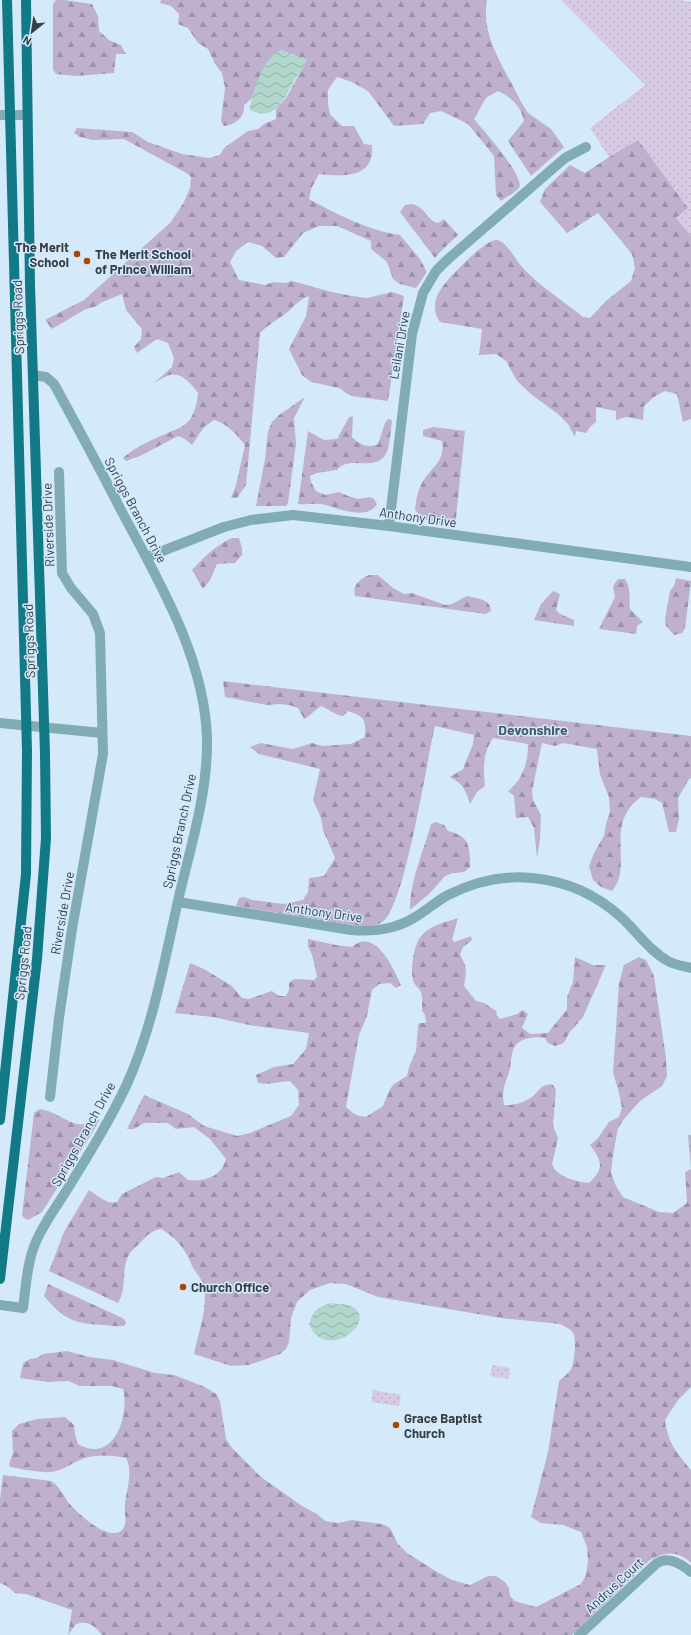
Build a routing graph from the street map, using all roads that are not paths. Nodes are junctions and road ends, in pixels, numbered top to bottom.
1 (7, 0) edge
2 (26, 0) edge
3 (4, 115) edge
4 (27, 115) junction
5 (586, 147) dead end
6 (33, 375) junction
7 (59, 472) dead end
8 (389, 526) junction
9 (147, 557) junction
10 (691, 567) edge
11 (0, 723) edge
12 (26, 726) junction
13 (45, 728) junction
14 (102, 734) junction
15 (178, 902) junction
16 (691, 968) edge
17 (50, 1097) dead end
18 (0, 1120) edge
19 (0, 1279) edge
20 (0, 1305) edge
21 (691, 1572) edge
22 (579, 1635) edge

1 - 3 main road, Spriggs Road
2 - 4 main road, Spriggs Road
3 - 4 street
3 - 12 main road, Spriggs Road
4 - 6 main road, Spriggs Road
5 - 8 street, Leilani Drive
6 - 9 street, Spriggs Branch Drive
6 - 13 main road, Spriggs Road
7 - 14 street, Riverside Drive
8 - 9 street, Anthony Drive
8 - 10 street, Anthony Drive
9 - 15 street, Spriggs Branch Drive
11 - 12 street
12 - 13 street
12 - 18 main road, Spriggs Road
13 - 14 street
13 - 19 main road, Spriggs Road
14 - 17 street, Riverside Drive
15 - 16 street, Anthony Drive
15 - 20 street, Spriggs Branch Drive
21 - 22 street, Andrus Court

